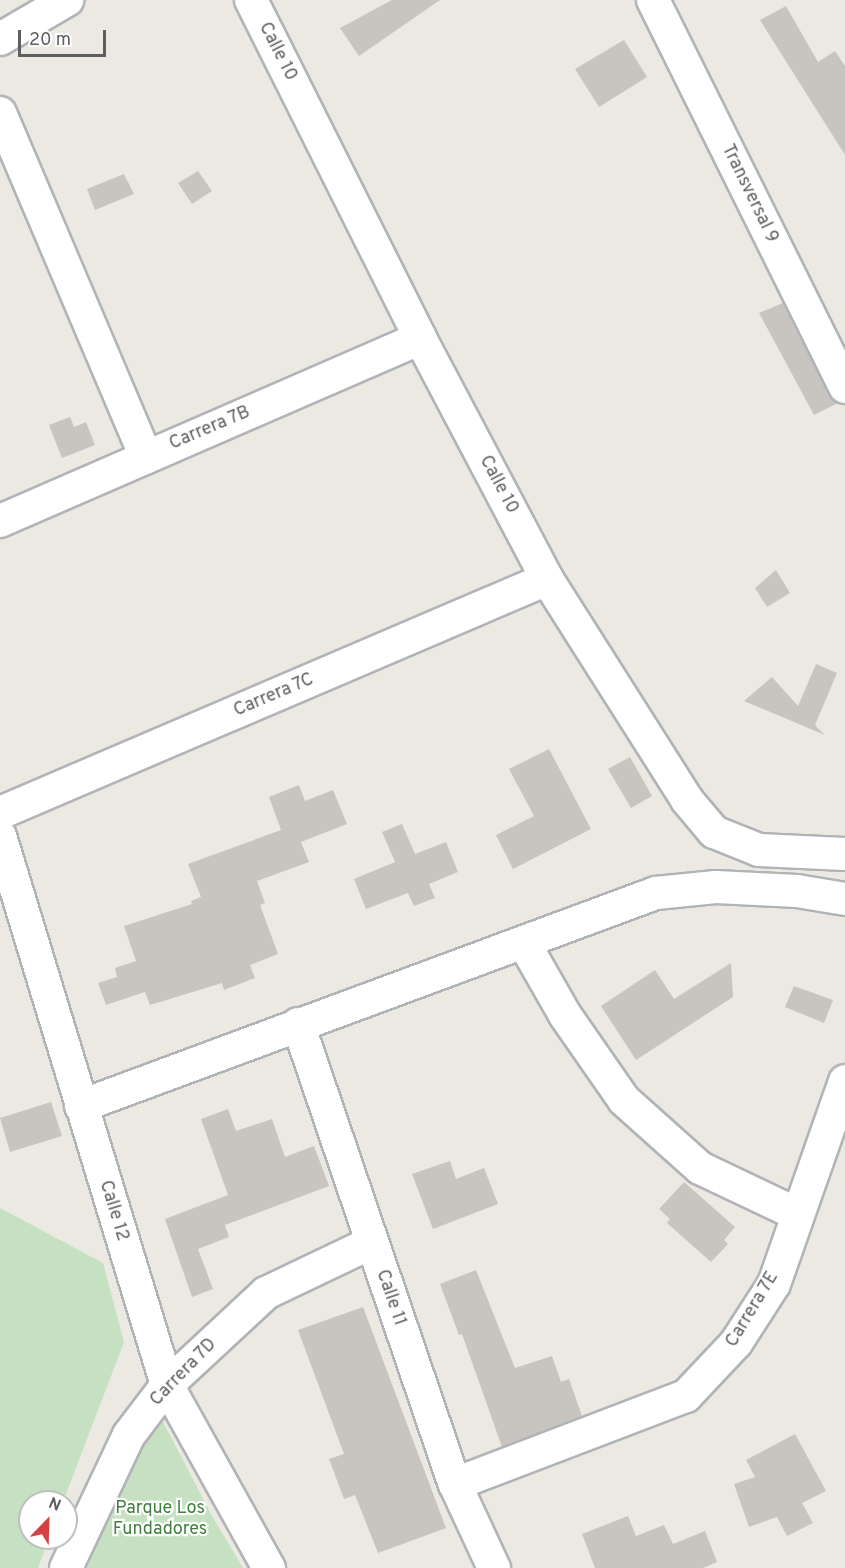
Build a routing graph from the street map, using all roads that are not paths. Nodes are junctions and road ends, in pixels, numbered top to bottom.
1 (68, 0) edge
2 (251, 0) edge
3 (653, 0) edge
4 (0, 39) edge
5 (0, 113) edge
6 (420, 338) junction
7 (845, 387) edge
8 (146, 457) junction
9 (0, 521) edge
10 (547, 579) junction
11 (0, 813) edge
12 (0, 836) edge
13 (845, 854) edge
14 (845, 899) edge
15 (10, 904) edge
16 (524, 943) junction
17 (298, 1024) junction
18 (845, 1081) edge
19 (81, 1106) junction
20 (797, 1214) junction
21 (371, 1243) junction
22 (167, 1385) junction
23 (455, 1484) junction
24 (66, 1568) edge
25 (269, 1568) edge
26 (494, 1568) edge

1 - 4 street
2 - 6 street, Calle 10
3 - 7 street, Transversal 9
5 - 8 street
6 - 8 street, Carrera 7B
6 - 10 street, Calle 10
8 - 9 street, Carrera 7B
10 - 11 street, Carrera 7C
10 - 13 street, Calle 10
12 - 15 street, Calle 12
14 - 16 street
15 - 19 street, Calle 12
16 - 17 street
16 - 20 street
17 - 19 street
17 - 21 street, Calle 11
18 - 20 street, Carrera 7E
19 - 22 street, Calle 12
20 - 23 street, Carrera 7E
21 - 22 street, Carrera 7D
21 - 23 street, Calle 11
22 - 24 street, Carrera 7D
22 - 25 street, Calle 12
23 - 26 street, Calle 11

